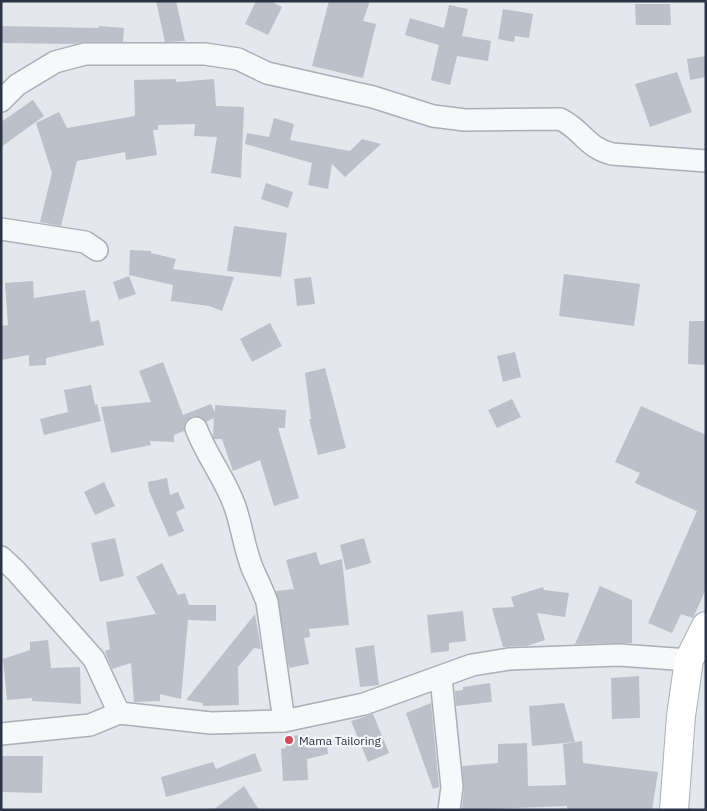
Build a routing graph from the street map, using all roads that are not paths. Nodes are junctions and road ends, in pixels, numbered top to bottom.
1 (1, 101) edge
2 (706, 161) edge
3 (1, 229) edge
4 (97, 250) dead end
5 (196, 428) dead end
6 (1, 557) edge
7 (706, 626) edge
8 (689, 660) junction
9 (441, 678) junction
10 (119, 713) junction
11 (284, 721) junction
12 (1, 734) edge
13 (449, 810) edge
14 (674, 810) edge

1 - 2 street
3 - 4 street
5 - 11 street
6 - 10 street
7 - 8 street
8 - 9 street
8 - 14 street
9 - 11 street
9 - 13 street
10 - 11 street
10 - 12 street

